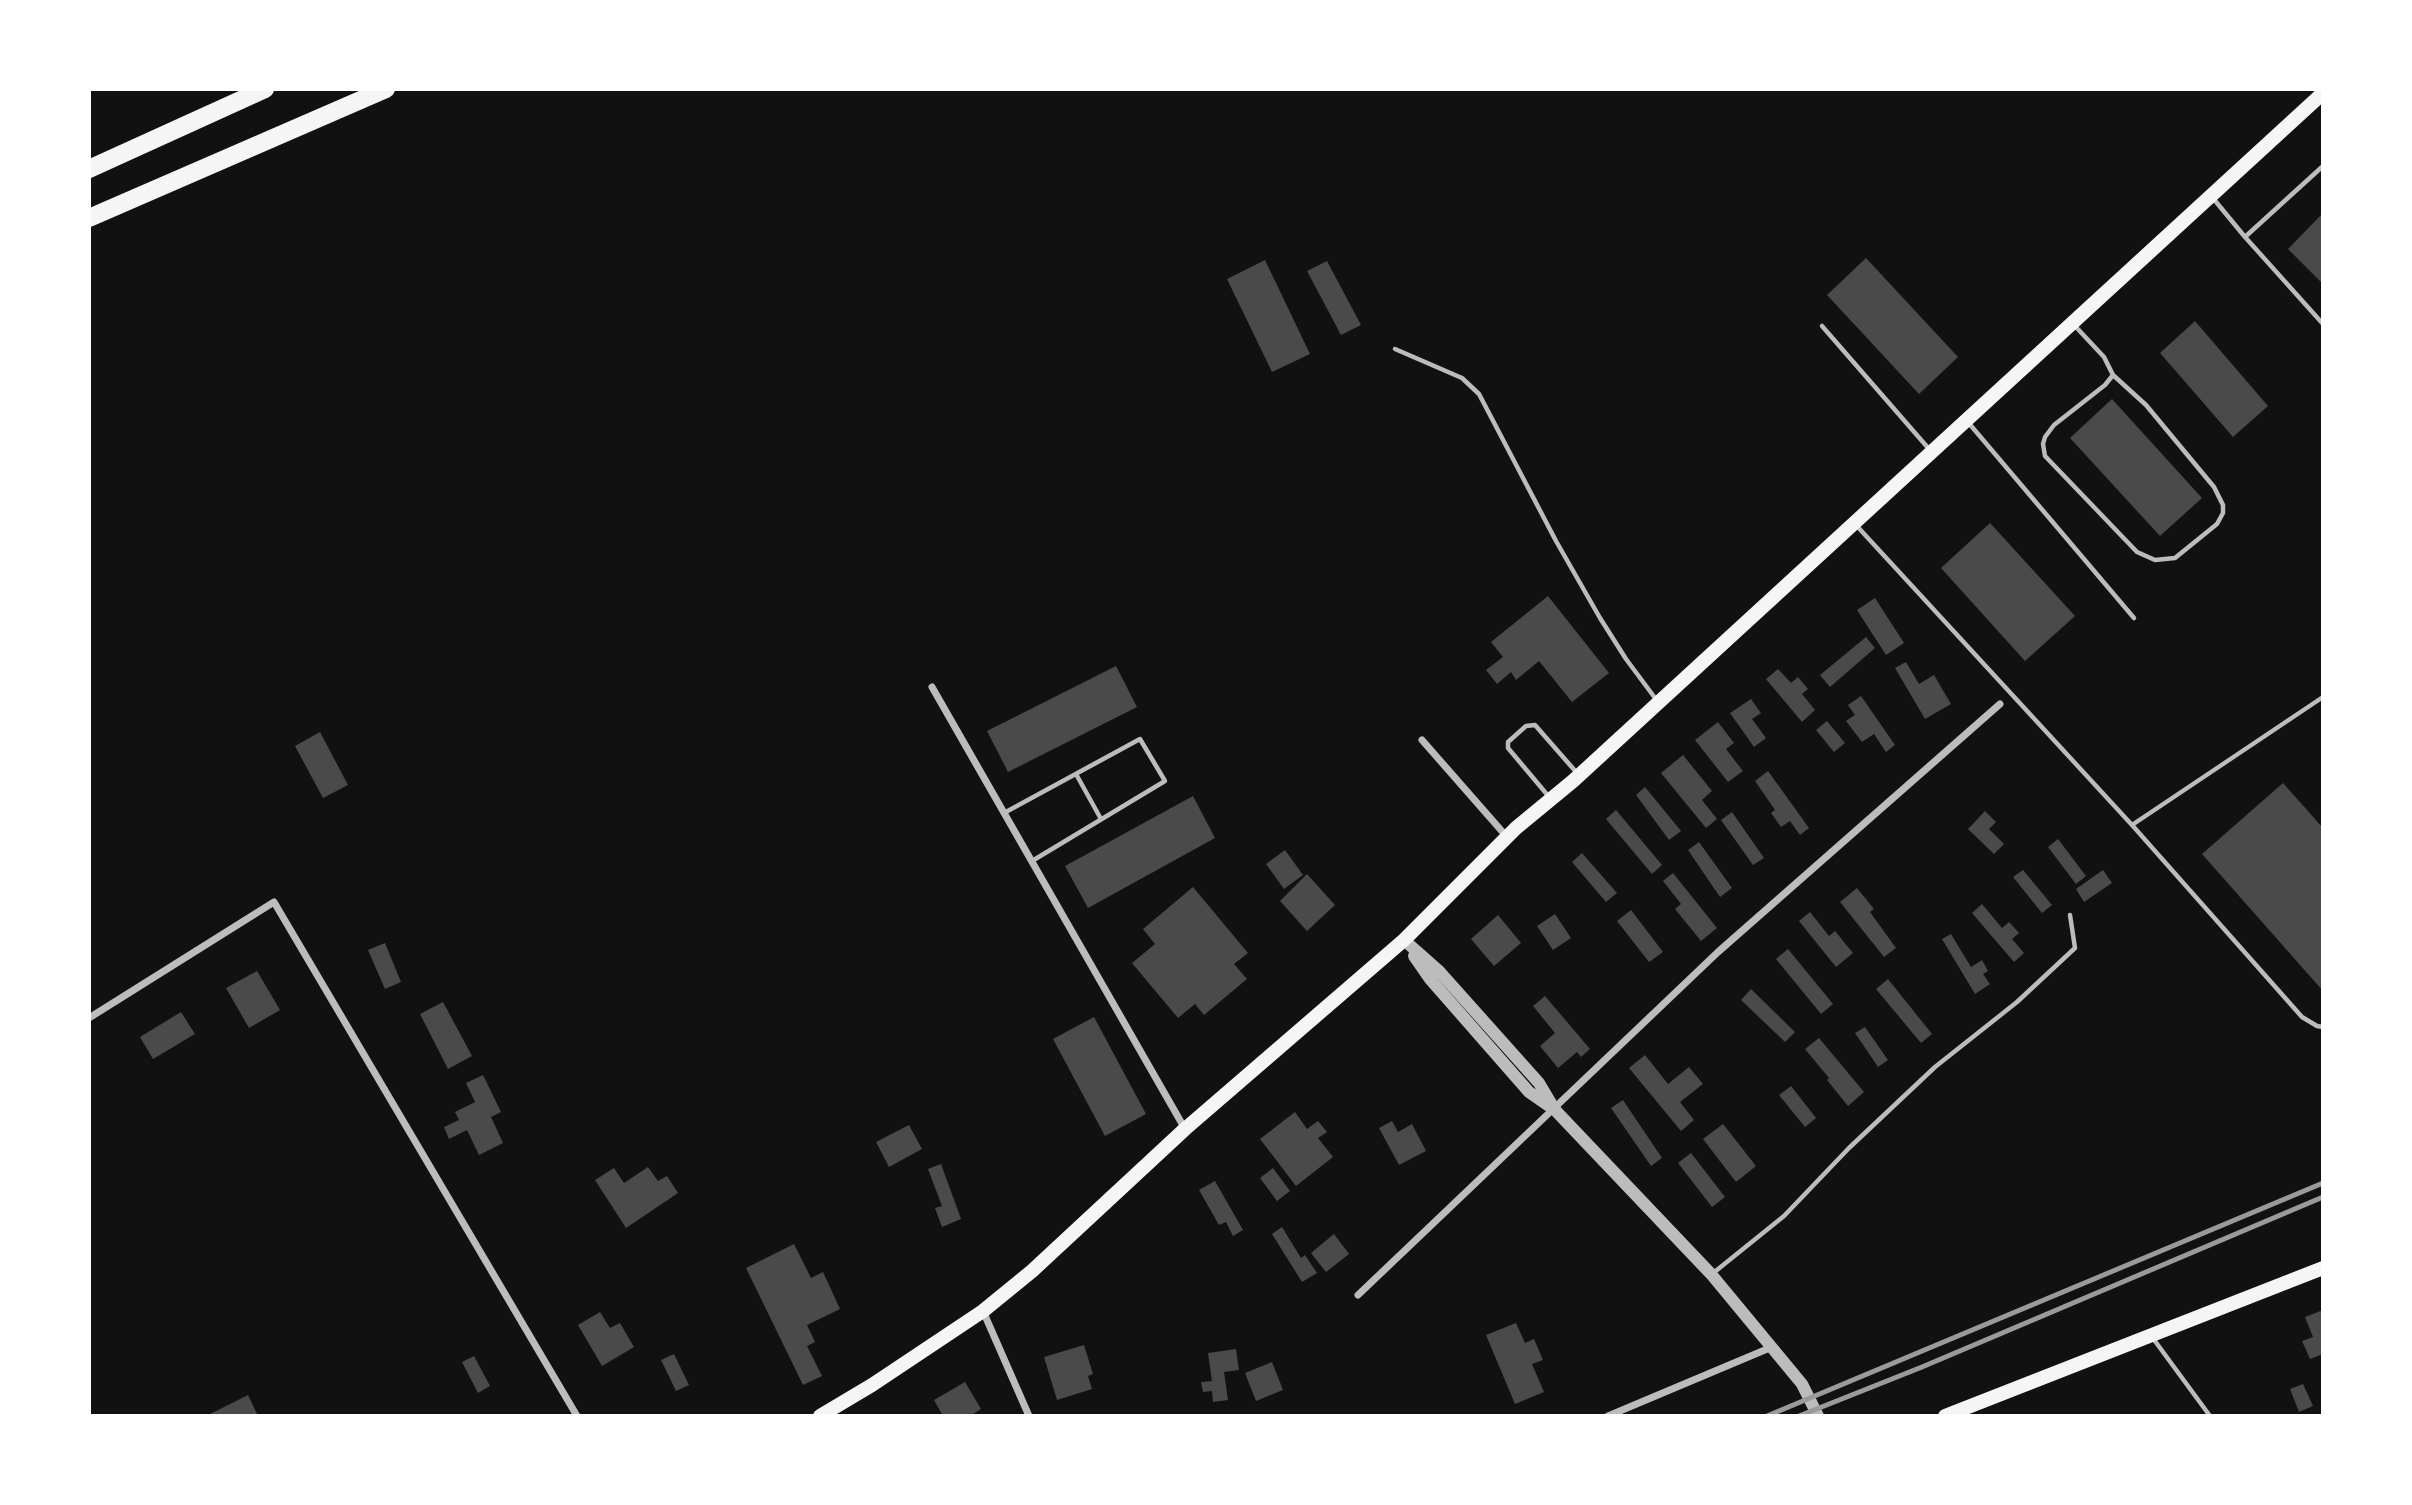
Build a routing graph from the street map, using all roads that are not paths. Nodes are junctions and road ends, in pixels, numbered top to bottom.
1 (265, 89) edge
2 (386, 89) edge
3 (2323, 93) edge
4 (2323, 166) edge
5 (91, 168) edge
6 (2210, 195) junction
7 (89, 218) edge
8 (2245, 237) junction
9 (2072, 323) junction
10 (2323, 324) edge
11 (1822, 326) dead end
12 (1395, 349) dead end
13 (2113, 375) junction
14 (1966, 421) junction
15 (1931, 452) junction
16 (1855, 523) junction
17 (2134, 618) dead end
18 (932, 687) dead end
19 (2323, 697) edge
20 (1658, 702) junction
21 (2000, 704) dead end
22 (1422, 740) dead end
23 (1076, 774) junction
24 (1579, 775) junction
25 (1551, 799) junction
26 (1004, 813) junction
27 (1101, 819) junction
28 (2132, 825) junction
29 (1507, 837) junction
30 (1031, 861) junction
31 (2070, 915) dead end
32 (1404, 940) junction
33 (89, 1018) edge
34 (2323, 1027) edge
35 (1555, 1110) junction
36 (1185, 1129) junction
37 (2323, 1268) edge
38 (1711, 1274) junction
39 (1358, 1295) dead end
40 (983, 1311) junction
41 (2151, 1336) junction
42 (1773, 1346) junction
43 (577, 1416) edge
44 (820, 1416) edge
45 (1029, 1416) edge
46 (1608, 1416) edge
47 (1818, 1416) edge
48 (1945, 1416) edge
49 (2210, 1416) edge

1 - 5 highway
2 - 7 highway
3 - 6 main road
4 - 8 lane
6 - 8 lane
6 - 9 main road
8 - 10 lane
9 - 13 lane
9 - 14 main road
11 - 15 lane
12 - 20 lane
13 - 13 lane
14 - 15 main road
14 - 17 lane
15 - 16 main road
16 - 20 main road
16 - 28 lane
18 - 26 street
19 - 28 lane
20 - 24 main road
21 - 35 street
22 - 29 street
23 - 26 lane
23 - 27 lane
23 - 27 lane
24 - 25 main road
24 - 25 lane
25 - 29 main road
26 - 30 street
27 - 30 lane
28 - 34 lane
29 - 32 main road
30 - 36 street
31 - 38 lane
32 - 35 street
32 - 36 main road
33 - 43 street
35 - 38 street
35 - 39 street
36 - 40 main road
37 - 41 main road
38 - 42 street
40 - 44 main road
40 - 45 street
41 - 48 main road
41 - 49 lane
42 - 46 street
42 - 47 street

